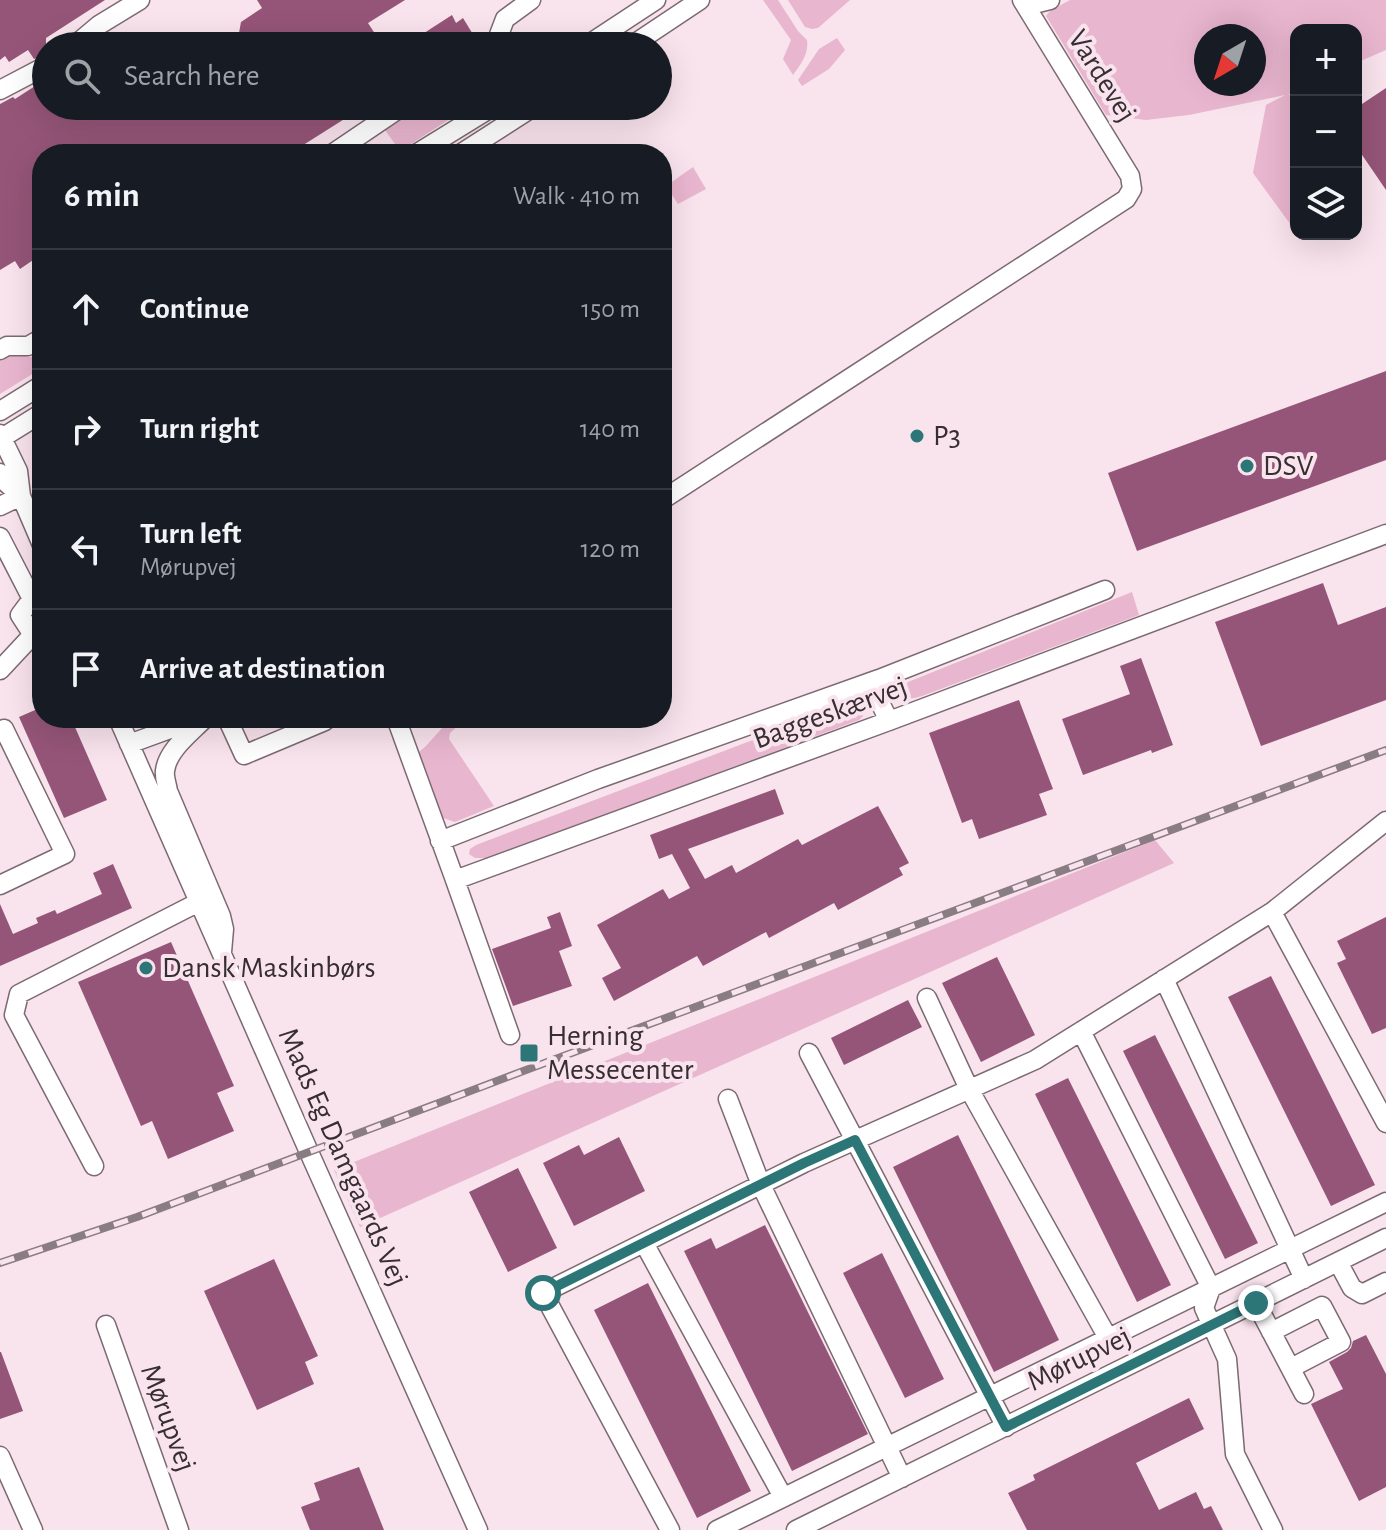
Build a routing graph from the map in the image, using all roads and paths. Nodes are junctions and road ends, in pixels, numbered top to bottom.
1 (140, 0) edge
2 (531, 0) edge
3 (656, 0) edge
4 (700, 0) edge
5 (1050, 0) edge
6 (1024, 3) edge
7 (91, 32) edge
8 (500, 32) edge
9 (607, 32) edge
10 (652, 32) edge
11 (32, 73) edge
12 (0, 90) edge
13 (382, 120) edge
14 (469, 120) edge
15 (496, 120) edge
16 (513, 120) edge
17 (501, 128) junction
18 (347, 144) edge
19 (432, 144) edge
20 (476, 144) edge
21 (32, 344) edge
22 (0, 350) edge
23 (32, 391) edge
24 (0, 411) edge
25 (32, 419) edge
26 (1, 437) edge
27 (0, 473) edge
28 (672, 494) edge
29 (21, 496) junction
30 (0, 506) edge
31 (32, 522) edge
32 (1386, 534) edge
33 (0, 537) edge
34 (1105, 590) dead end
35 (32, 599) edge
36 (32, 599) edge
37 (32, 626) edge
38 (32, 635) edge
39 (0, 670) edge
40 (870, 682) junction
41 (889, 721) junction
42 (122, 728) edge
43 (175, 728) edge
44 (194, 728) edge
45 (232, 728) edge
46 (308, 728) edge
47 (400, 728) edge
48 (0, 732) edge
49 (129, 744) junction
50 (1386, 821) edge
51 (440, 841) junction
52 (455, 880) junction
53 (0, 885) edge
54 (199, 902) junction
55 (1272, 912) junction
56 (222, 955) junction
57 (1164, 979) junction
58 (927, 998) dead end
59 (1081, 1031) junction
60 (510, 1035) dead end
61 (809, 1053) dead end
62 (969, 1089) junction
63 (728, 1099) dead end
64 (1386, 1123) edge
65 (855, 1140) junction
66 (94, 1166) dead end
67 (761, 1185) junction
68 (1386, 1202) edge
69 (1357, 1216) junction
70 (1379, 1242) edge
71 (644, 1243) junction
72 (1289, 1250) junction
73 (1338, 1262) junction
74 (1304, 1279) junction
75 (1386, 1282) edge
76 (1211, 1288) junction
77 (1256, 1303) junction
78 (1212, 1324) junction
79 (106, 1325) dead end
80 (1271, 1332) junction
81 (1108, 1338) junction
82 (1291, 1368) junction
83 (1304, 1394) dead end
84 (989, 1397) junction
85 (1006, 1427) junction
86 (887, 1446) junction
87 (0, 1456) edge
88 (902, 1478) junction
89 (783, 1497) junction
90 (33, 1530) edge
91 (179, 1530) edge
92 (478, 1530) edge
93 (670, 1530) edge
94 (717, 1530) edge
95 (796, 1530) edge
96 (1273, 1530) edge

1 - 7 street
2 - 8 street
3 - 9 street
4 - 10 street
5 - 6 street
6 - 28 street, Vardevej
11 - 12 street
13 - 18 street
14 - 19 street
15 - 17 street
16 - 17 street
17 - 20 street
21 - 22 street
23 - 24 street
25 - 26 street
26 - 29 street
27 - 29 street
29 - 30 street
29 - 31 street
32 - 41 street, Baggeskærvej
33 - 35 street
34 - 40 street
36 - 37 street
38 - 39 street
40 - 41 street
40 - 51 street
41 - 52 street, Baggeskærvej
42 - 49 street, Mads Eg Damgaards Vej
43 - 49 street
44 - 56 street
45 - 46 street
47 - 51 street
48 - 53 street
49 - 54 street, Mads Eg Damgaards Vej
50 - 55 street
51 - 52 street
52 - 60 street
54 - 56 street, Mads Eg Damgaards Vej
54 - 66 street
55 - 57 street
55 - 64 street
56 - 92 street, Mads Eg Damgaards Vej
57 - 59 street
57 - 72 street
58 - 62 street
59 - 62 street
59 - 76 street
61 - 65 street
62 - 65 street
62 - 81 street
63 - 67 street
65 - 67 street
65 - 84 street
67 - 71 street
67 - 86 street
68 - 69 street
69 - 70 street
69 - 72 street
70 - 73 street, Mørupvej
71 - 89 street
71 - 93 street
72 - 74 street
72 - 76 street
73 - 74 street, Mørupvej
73 - 75 street
74 - 77 street, Mørupvej
76 - 78 street
76 - 81 street
77 - 78 street, Mørupvej
77 - 80 street
78 - 85 street, Mørupvej
78 - 96 street
79 - 91 street, Mørupvej
80 - 82 street
80 - 82 street
81 - 84 street
82 - 83 street
84 - 85 street
84 - 86 street
85 - 88 street, Mørupvej
86 - 88 street
86 - 89 street
87 - 90 street
88 - 95 street, Mørupvej
89 - 94 street

